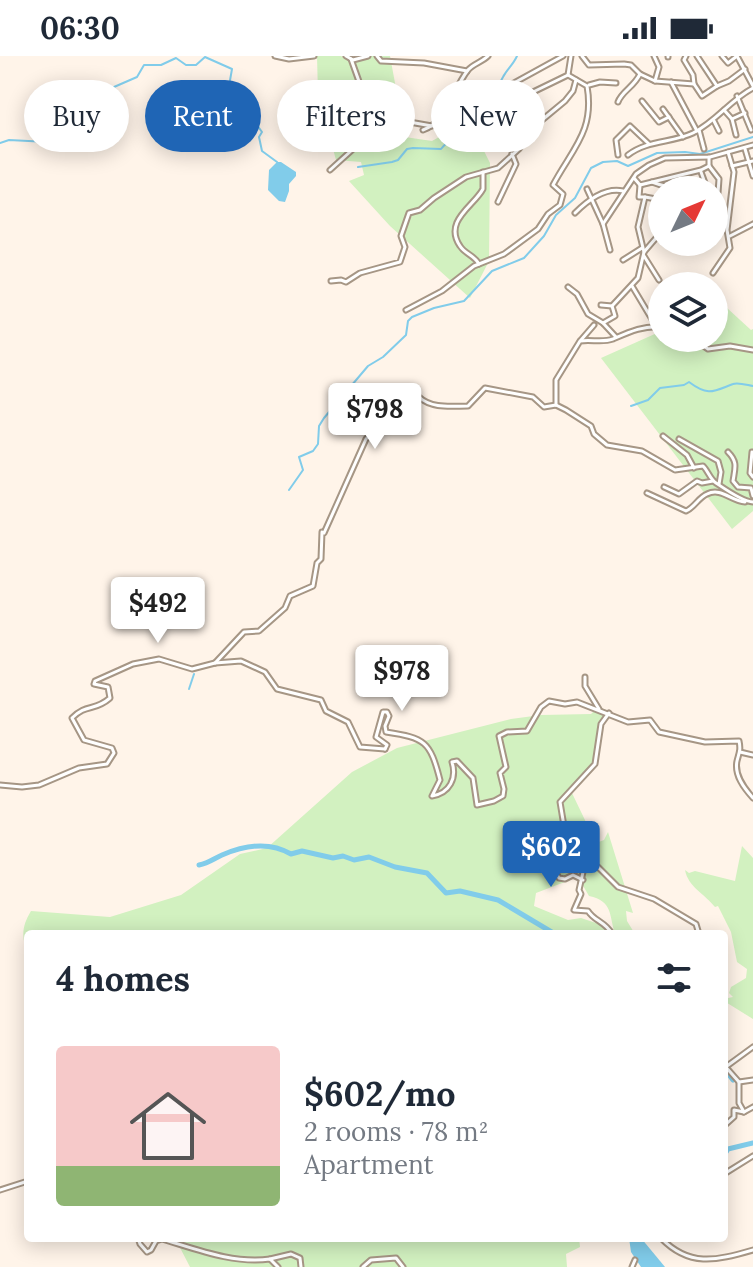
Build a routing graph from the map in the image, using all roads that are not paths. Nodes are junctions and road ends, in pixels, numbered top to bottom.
1 (275, 56) edge
2 (314, 56) edge
3 (346, 56) edge
4 (368, 56) edge
5 (377, 56) edge
6 (488, 56) edge
7 (563, 56) edge
8 (571, 56) edge
9 (582, 56) edge
10 (654, 56) edge
11 (686, 56) edge
12 (697, 56) edge
13 (722, 56) edge
14 (737, 56) edge
15 (351, 59) junction
16 (745, 69) junction
17 (467, 71) junction
18 (640, 74) junction
19 (568, 75) junction
20 (358, 80) edge
21 (462, 80) edge
22 (519, 80) edge
23 (576, 80) junction
24 (655, 81) junction
25 (671, 82) junction
26 (616, 83) dead end
27 (694, 84) junction
28 (545, 86) edge
29 (587, 86) junction
30 (717, 86) junction
31 (753, 87) edge
32 (737, 96) junction
33 (642, 101) dead end
34 (618, 102) dead end
35 (663, 109) dead end
36 (724, 110) junction
37 (745, 113) junction
38 (669, 117) junction
39 (732, 119) junction
40 (714, 121) junction
41 (431, 126) edge
42 (423, 130) dead end
43 (698, 130) junction
44 (751, 130) dead end
45 (719, 131) dead end
46 (736, 135) dead end
47 (683, 137) junction
48 (649, 144) junction
49 (753, 145) edge
50 (744, 148) junction
51 (704, 149) dead end
52 (350, 152) edge
53 (728, 152) junction
54 (512, 154) junction
55 (618, 155) dead end
56 (628, 155) dead end
57 (709, 157) junction
58 (753, 161) edge
59 (747, 162) junction
60 (709, 166) junction
61 (732, 166) junction
62 (330, 170) dead end
63 (701, 170) junction
64 (483, 172) junction
65 (676, 176) edge
66 (703, 176) edge
67 (717, 176) edge
68 (753, 176) edge
69 (634, 178) junction
70 (648, 183) edge
71 (640, 185) junction
72 (587, 189) dead end
73 (625, 192) junction
74 (645, 197) junction
75 (648, 198) edge
76 (593, 199) junction
77 (498, 202) dead end
78 (575, 213) dead end
79 (603, 224) junction
80 (753, 224) edge
81 (730, 236) junction
82 (648, 246) edge
83 (610, 250) dead end
84 (643, 252) junction
85 (623, 260) dead end
86 (479, 265) junction
87 (654, 272) edge
88 (714, 272) edge
89 (331, 281) dead end
90 (632, 286) junction
91 (568, 287) dead end
92 (601, 305) dead end
93 (612, 306) junction
94 (406, 310) dead end
95 (648, 313) edge
96 (603, 323) junction
97 (594, 325) dead end
98 (648, 328) edge
99 (616, 337) junction
100 (580, 341) junction
101 (728, 346) edge
102 (753, 350) edge
103 (556, 405) junction
104 (663, 436) dead end
105 (679, 439) dead end
106 (728, 452) dead end
107 (752, 452) edge
108 (694, 468) junction
109 (753, 477) edge
110 (713, 481) junction
111 (719, 484) junction
112 (664, 487) dead end
113 (752, 487) edge
114 (647, 493) dead end
115 (753, 496) edge
116 (745, 502) junction
117 (753, 502) edge
118 (215, 663) junction
119 (585, 677) dead end
120 (600, 710) junction
121 (609, 713) junction
122 (740, 752) junction
123 (753, 755) edge
124 (0, 785) edge
125 (753, 798) edge
126 (547, 857) dead end
127 (585, 863) junction
128 (583, 880) junction
129 (610, 930) edge
130 (698, 930) edge
131 (753, 1047) edge
132 (728, 1063) edge
133 (728, 1069) edge
134 (753, 1080) edge
135 (739, 1082) junction
136 (753, 1107) edge
137 (744, 1112) junction
138 (728, 1122) edge
139 (753, 1156) edge
140 (728, 1172) edge
141 (24, 1182) edge
142 (0, 1190) edge
143 (139, 1242) edge
144 (155, 1242) edge
145 (172, 1242) edge
146 (665, 1242) edge
147 (753, 1250) edge
148 (270, 1259) junction
149 (635, 1260) dead end
150 (278, 1267) edge
151 (301, 1267) edge
152 (363, 1267) edge
153 (403, 1267) edge
154 (632, 1267) edge

1 - 2 street
3 - 15 street
4 - 15 street
5 - 17 street
6 - 17 street
7 - 22 street
8 - 19 street
9 - 18 street
10 - 24 street
11 - 27 street
12 - 30 street
13 - 14 street
14 - 16 street
15 - 20 street
16 - 30 street
16 - 31 street
17 - 21 street
18 - 24 street
18 - 34 street
19 - 23 street
19 - 28 street
23 - 29 street
23 - 54 street
24 - 25 street
25 - 27 street
25 - 43 street
26 - 29 street
27 - 30 street
29 - 86 street
31 - 32 street
32 - 36 street
32 - 37 street
33 - 38 street
35 - 38 street
36 - 39 street
36 - 40 street
37 - 39 street
37 - 44 street
38 - 47 street
39 - 46 street
40 - 43 street
40 - 45 street
41 - 42 street
43 - 47 street
43 - 51 street
47 - 48 street
48 - 55 street
48 - 56 street
49 - 50 street
50 - 53 street
50 - 59 street
52 - 62 street
53 - 57 street
53 - 61 street
54 - 64 street
54 - 77 street
57 - 60 street
57 - 69 street
58 - 59 street
59 - 61 street
59 - 68 street
60 - 63 street
60 - 67 street
61 - 81 street
63 - 65 street
63 - 66 street
64 - 86 street
64 - 89 street
69 - 71 street
69 - 73 street
70 - 71 street
71 - 74 street
72 - 76 street
73 - 76 street
73 - 79 street
74 - 75 street
74 - 84 street
76 - 78 street
76 - 79 street
79 - 83 street
80 - 81 street
81 - 88 street
82 - 84 street
84 - 85 street
84 - 87 street
84 - 90 street
86 - 94 street
90 - 93 street
90 - 95 street
91 - 96 street
92 - 93 street
93 - 96 street
96 - 99 street
97 - 100 street
98 - 99 street
99 - 100 street
100 - 103 street
101 - 102 street
103 - 108 street
103 - 118 street
104 - 108 street
105 - 111 street
106 - 113 street
107 - 109 street
108 - 110 street
110 - 111 street
110 - 112 street
111 - 116 street
113 - 115 street
114 - 116 street
116 - 117 street
118 - 120 street
118 - 124 street
119 - 120 street
120 - 121 street
121 - 122 street
121 - 127 street
122 - 123 street
122 - 125 street
126 - 128 street
127 - 128 street
127 - 130 street
128 - 129 street
131 - 132 street
133 - 135 street
134 - 135 street
135 - 137 street
136 - 137 street
137 - 138 street
139 - 140 street
141 - 142 street
143 - 144 street
145 - 148 street
146 - 147 street
148 - 150 street
148 - 151 street
149 - 154 street
152 - 153 street

